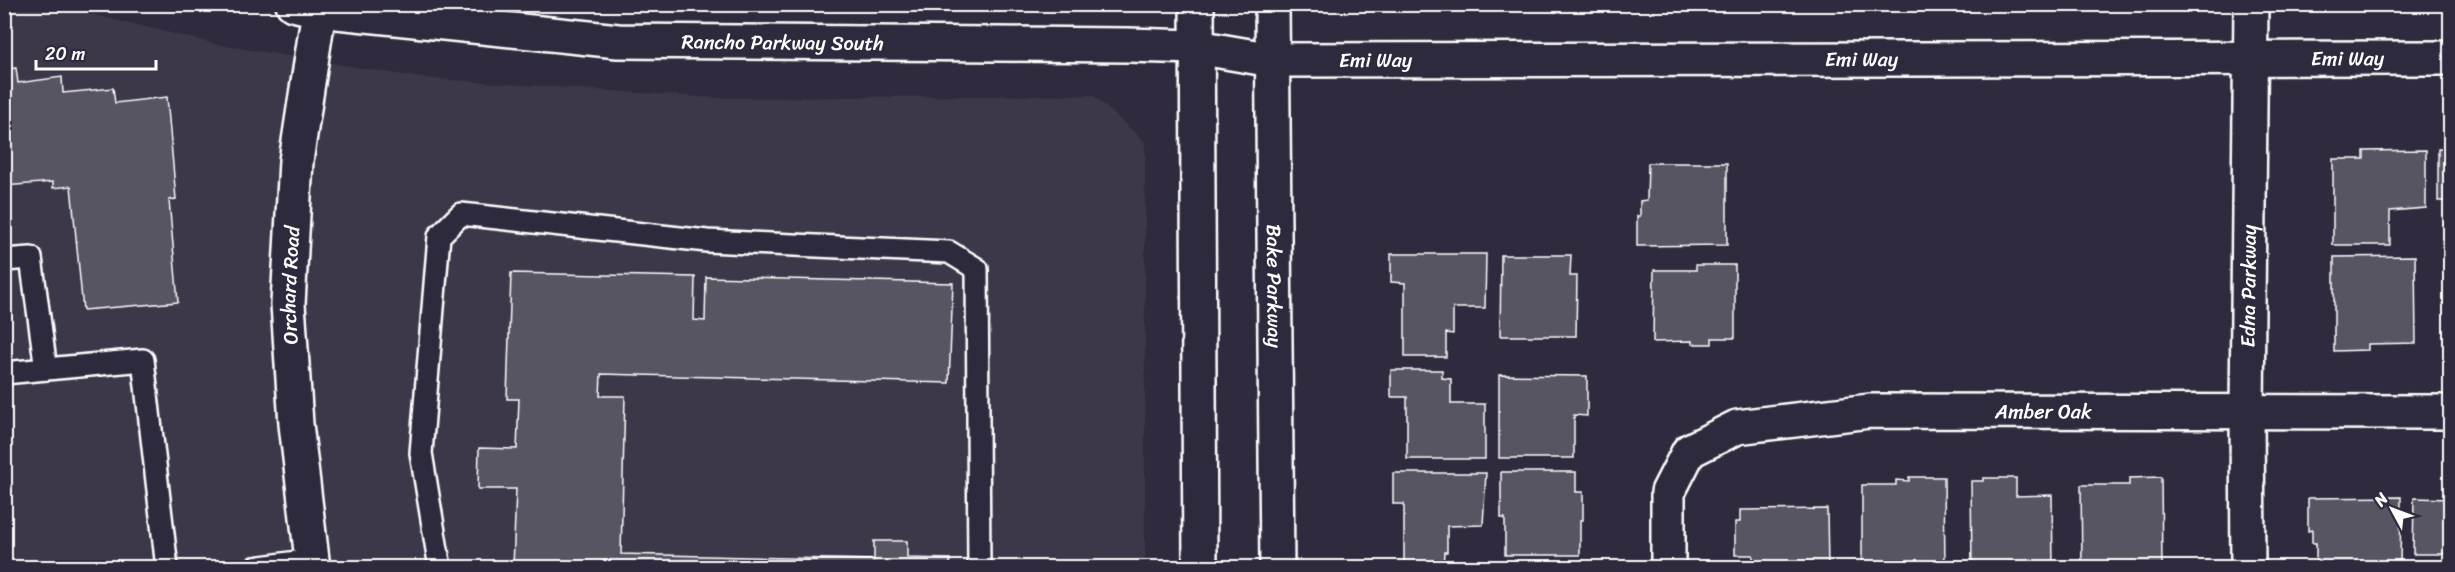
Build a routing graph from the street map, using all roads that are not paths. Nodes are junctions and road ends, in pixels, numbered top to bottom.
1 (1197, 4) edge
2 (1272, 4) edge
3 (2251, 4) edge
4 (310, 6) edge
5 (1197, 47) junction
6 (2251, 58) junction
7 (2451, 58) edge
8 (1272, 60) junction
9 (4, 260) edge
10 (46, 369) junction
11 (4, 373) edge
12 (2247, 411) junction
13 (2451, 412) edge
14 (312, 564) edge
15 (167, 567) edge
16 (254, 567) edge
17 (440, 567) edge
18 (979, 567) edge
19 (1200, 567) edge
20 (1277, 567) edge
21 (1668, 567) edge
22 (2248, 567) edge

1 - 5 street
2 - 8 street, Bake Parkway
3 - 6 street, Edna Parkway
4 - 5 street, Rancho Parkway South
4 - 14 street, Orchard Road
5 - 8 street, Rancho Parkway South
5 - 19 street
6 - 7 street, Emi Way
6 - 8 street, Emi Way
6 - 12 street, Edna Parkway
8 - 20 street, Bake Parkway
9 - 10 lane
10 - 11 lane
10 - 15 lane
12 - 13 street, Amber Oak
12 - 21 street, Amber Oak
12 - 22 street, Edna Parkway
14 - 16 lane
17 - 18 lane

